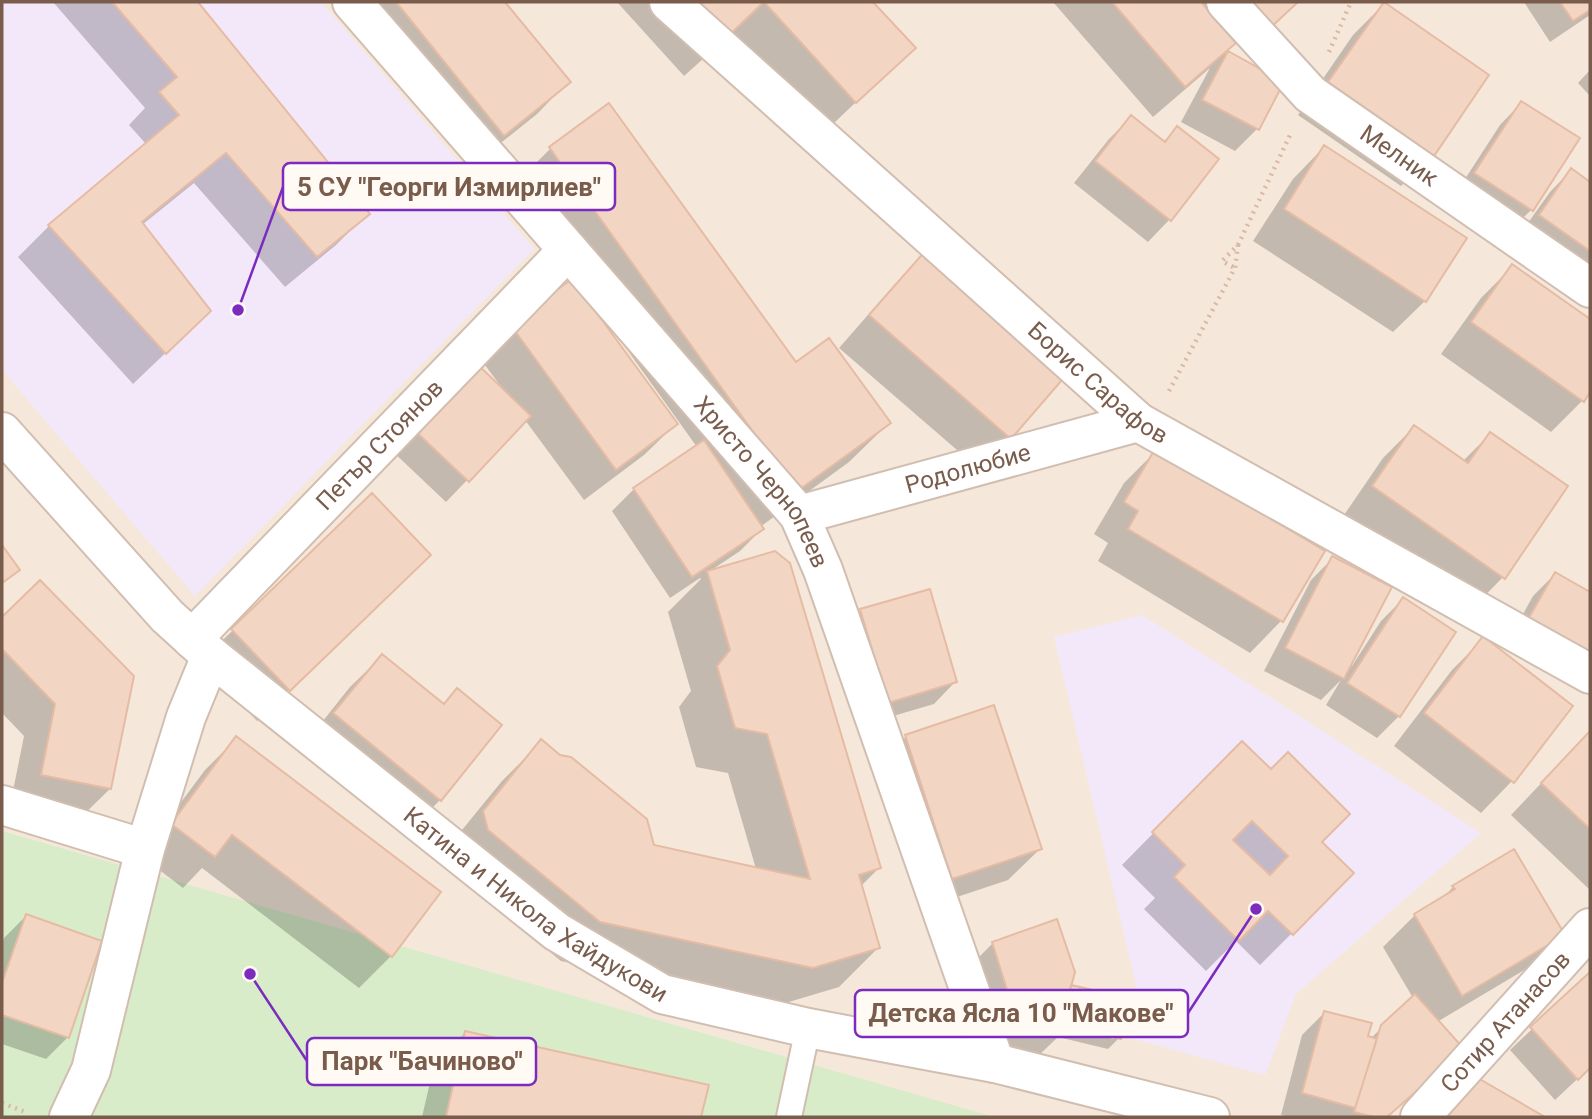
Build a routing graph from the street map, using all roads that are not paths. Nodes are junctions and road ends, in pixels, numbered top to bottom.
1 (352, 2) edge
2 (669, 2) edge
3 (1226, 2) edge
4 (568, 250) junction
5 (1590, 288) edge
6 (1143, 426) junction
7 (2, 432) edge
8 (799, 514) junction
9 (202, 648) junction
10 (1590, 674) edge
11 (2, 805) edge
12 (145, 849) junction
13 (1590, 929) edge
14 (808, 1028) junction
15 (995, 1063) junction
16 (69, 1117) edge
17 (789, 1117) edge
18 (1210, 1117) edge
19 (1420, 1117) edge

1 - 4 street, Христо Чернопеев
2 - 6 street, Борис Сарафов
3 - 5 street, Мелник
4 - 8 street, Христо Чернопеев
4 - 9 street, Петър Стоянов
6 - 8 street, Родолюбие
6 - 10 street, Борис Сарафов
7 - 9 street, Катина и Никола Хайдукови
8 - 15 street, Христо Чернопеев
9 - 12 street
9 - 14 street, Катина и Никола Хайдукови
11 - 12 street
12 - 16 street
13 - 19 street, Сотир Атанасов
14 - 15 street, Катина и Никола Хайдукови
14 - 17 lane
15 - 18 street, Катина и Никола Хайдукови

